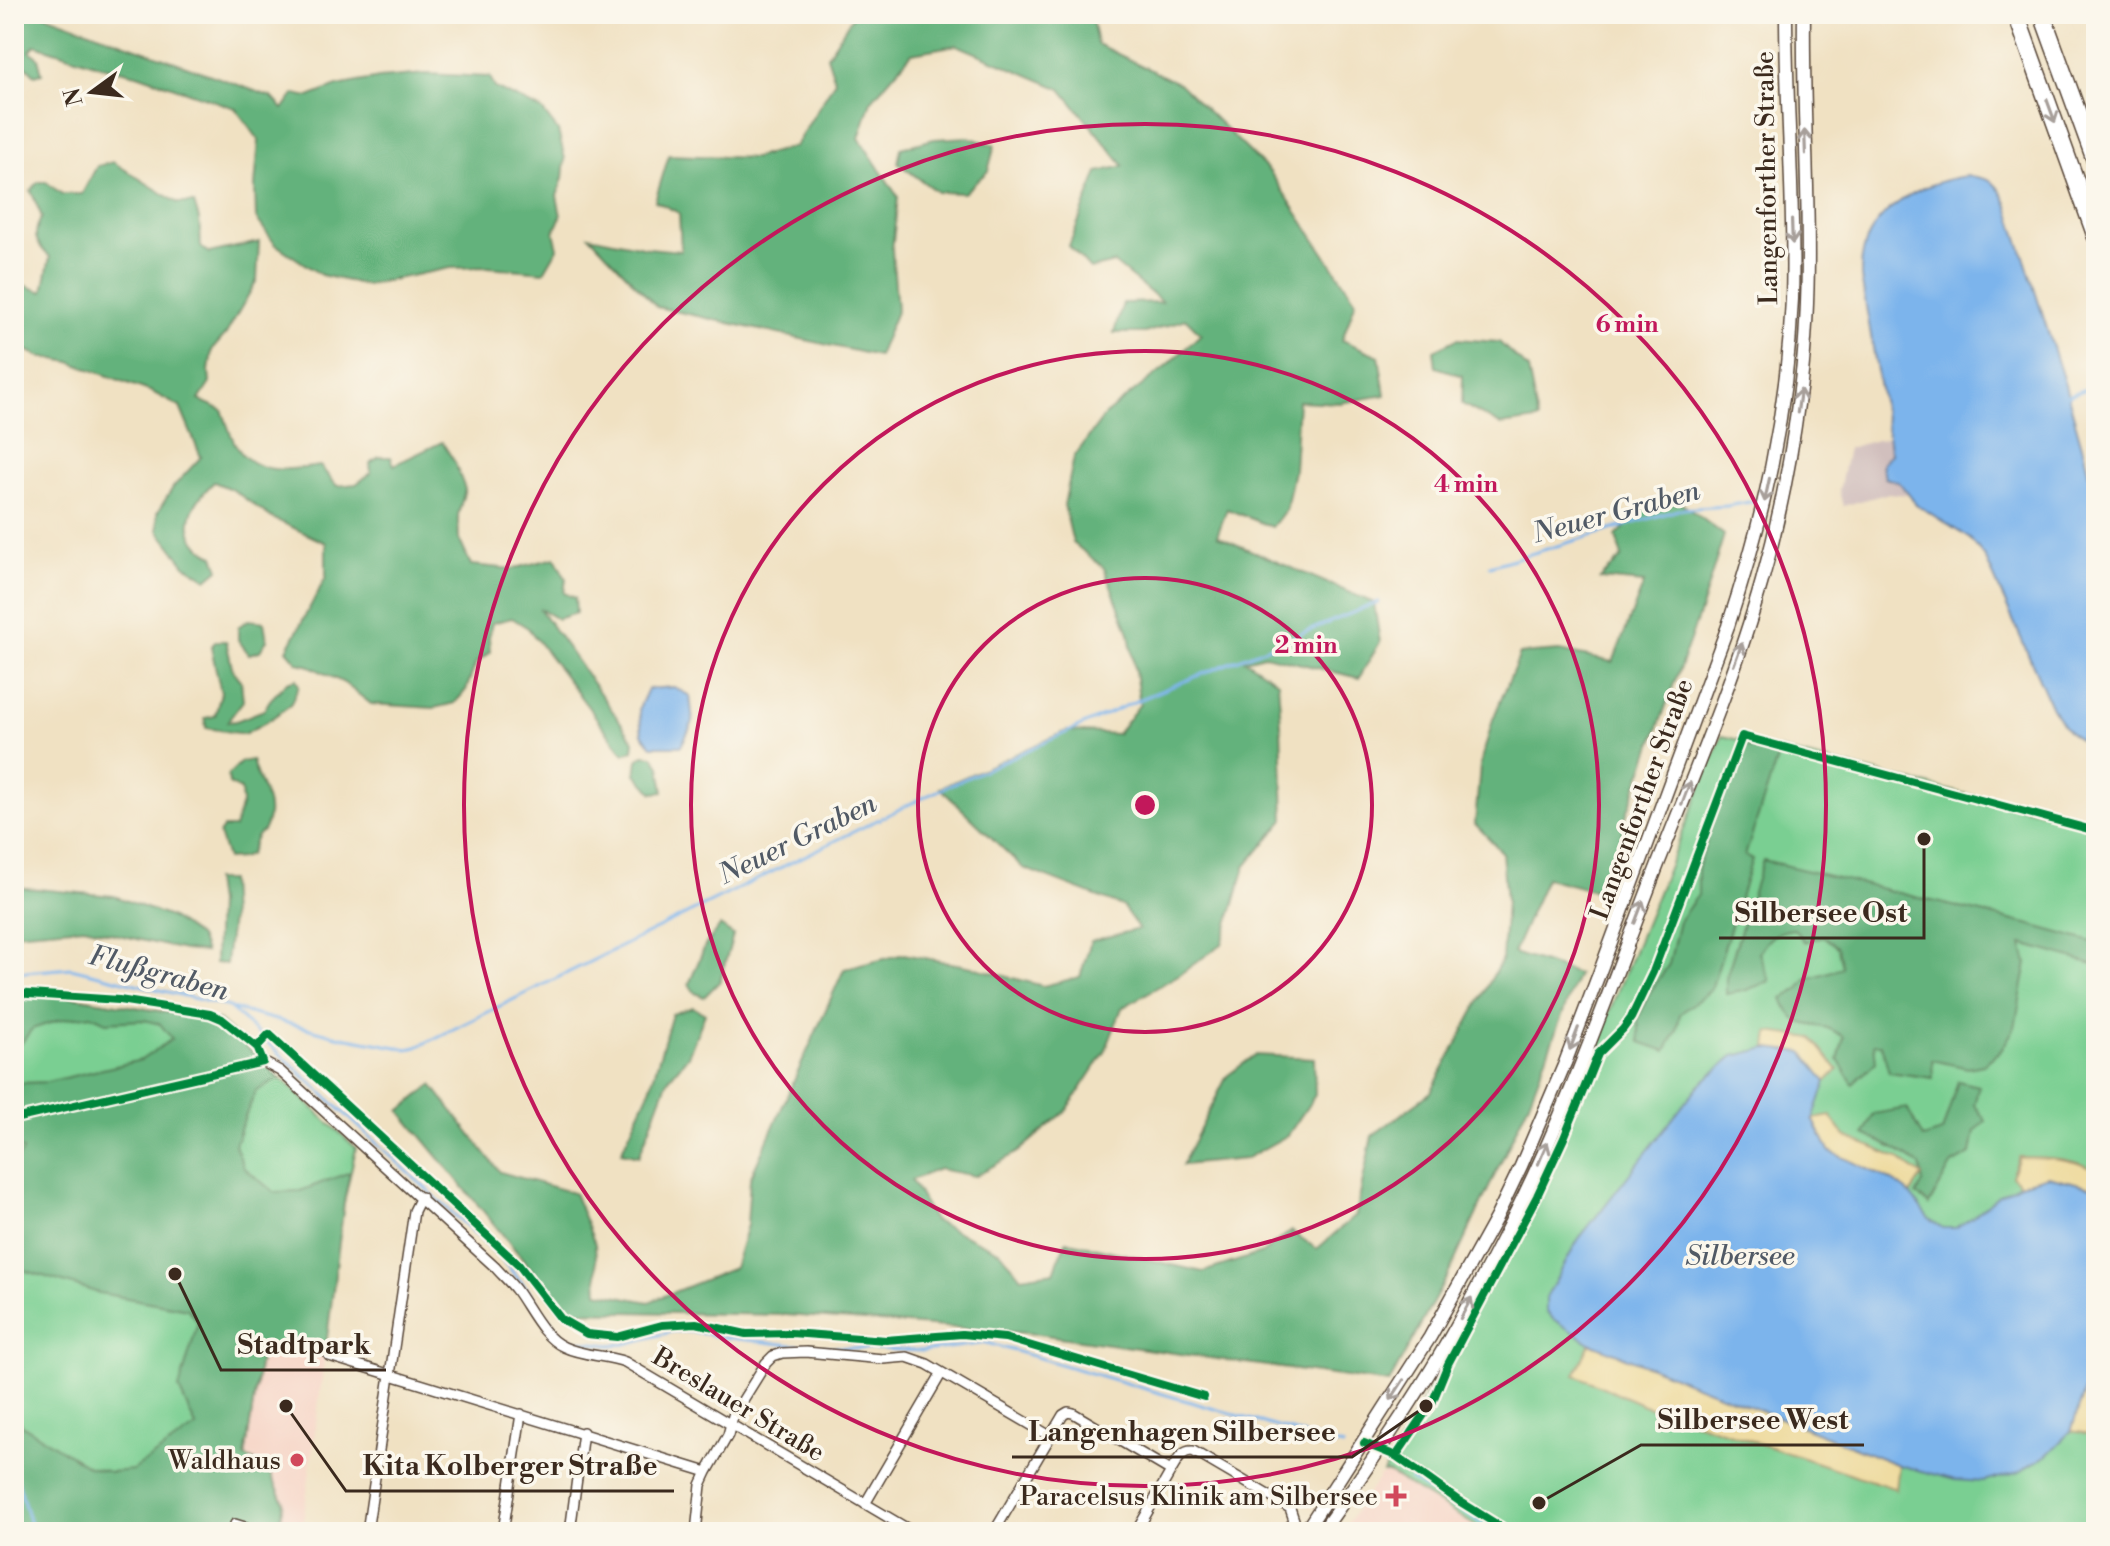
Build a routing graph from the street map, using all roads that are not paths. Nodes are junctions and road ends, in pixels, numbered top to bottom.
1 (1786, 14) edge
2 (1804, 14) edge
3 (2016, 14) edge
4 (2042, 14) edge
5 (2050, 22) edge
6 (2096, 163) edge
7 (2096, 237) edge
8 (263, 1062) dead end
9 (421, 1197) junction
10 (329, 1356) dead end
11 (391, 1374) junction
12 (941, 1374) junction
13 (521, 1414) junction
14 (730, 1424) junction
15 (583, 1432) junction
16 (1050, 1436) junction
17 (1171, 1471) junction
18 (707, 1472) junction
19 (865, 1504) junction
20 (235, 1524) dead end
21 (261, 1532) edge
22 (367, 1532) edge
23 (503, 1532) edge
24 (570, 1532) edge
25 (696, 1532) edge
26 (913, 1532) edge
27 (994, 1532) edge
28 (1136, 1532) edge
29 (1287, 1532) edge
30 (1305, 1532) edge
31 (1322, 1532) edge

1 -> 30 main road, Langenforther Straße
31 -> 2 main road, Langenforther Straße
3 -> 7 highway
4 - 5 highway
5 - 6 highway
8 - 9 street, Breslauer Straße
9 - 11 street
9 - 14 street, Breslauer Straße
10 - 11 street
11 - 13 street
11 - 22 street
12 - 14 street
12 - 16 street
12 - 19 street
13 - 15 street
13 - 23 street
14 - 18 street
14 - 19 street, Breslauer Straße
15 - 18 street
15 - 24 street
16 - 17 street
16 - 27 street
17 - 28 street
17 - 29 street
18 - 25 street
19 - 26 street, Breslauer Straße
20 - 21 street

